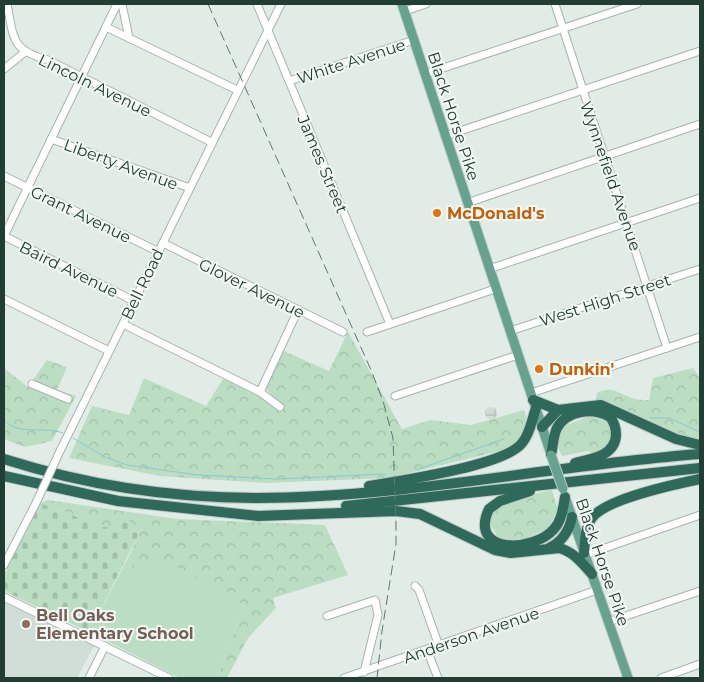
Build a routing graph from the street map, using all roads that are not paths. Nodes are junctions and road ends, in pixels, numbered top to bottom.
1 (7, 4) edge
2 (117, 4) edge
3 (122, 4) edge
4 (257, 4) edge
5 (281, 4) edge
6 (426, 4) edge
7 (555, 4) edge
8 (637, 4) edge
9 (403, 7) edge
10 (106, 27) junction
11 (563, 29) junction
12 (268, 30) junction
13 (128, 38) junction
14 (414, 40) junction
15 (25, 52) junction
16 (700, 52) edge
17 (4, 69) edge
18 (425, 74) junction
19 (82, 77) junction
20 (289, 81) junction
21 (237, 90) junction
22 (583, 92) junction
23 (700, 124) edge
24 (444, 136) junction
25 (51, 139) junction
26 (211, 142) junction
27 (604, 156) junction
28 (4, 176) edge
29 (28, 188) junction
30 (190, 188) junction
31 (700, 198) edge
32 (467, 203) junction
33 (627, 223) junction
34 (4, 236) edge
35 (163, 243) junction
36 (158, 252) junction
37 (489, 269) junction
38 (700, 269) edge
39 (648, 285) junction
40 (495, 289) junction
41 (4, 299) edge
42 (134, 301) junction
43 (298, 310) junction
44 (123, 324) junction
45 (390, 324) junction
46 (510, 331) junction
47 (343, 332) dead end
48 (367, 332) dead end
49 (700, 337) edge
50 (667, 348) junction
51 (109, 351) junction
52 (518, 355) junction
53 (32, 384) dead end
54 (260, 392) junction
55 (395, 396) dead end
56 (68, 399) dead end
57 (533, 400) junction
58 (280, 407) dead end
59 (558, 410) junction
60 (542, 427) junction
61 (700, 444) edge
62 (700, 454) edge
63 (551, 455) junction
64 (4, 459) edge
65 (700, 468) edge
66 (536, 473) junction
67 (4, 476) edge
68 (593, 479) junction
69 (700, 479) edge
70 (564, 493) junction
71 (291, 498) junction
72 (208, 511) junction
73 (700, 515) edge
74 (572, 517) junction
75 (541, 550) junction
76 (585, 554) junction
77 (4, 565) edge
78 (592, 574) junction
79 (415, 586) dead end
80 (597, 590) junction
81 (700, 591) edge
82 (4, 597) edge
83 (327, 616) dead end
84 (608, 622) junction
85 (105, 646) junction
86 (439, 646) junction
87 (427, 650) junction
88 (700, 664) edge
89 (364, 672) junction
90 (89, 678) edge
91 (169, 678) edge
92 (344, 678) edge
93 (438, 678) edge
94 (628, 678) edge
95 (661, 678) edge

1 - 15 street, Lincoln Avenue
2 - 10 street
3 - 13 street
4 - 12 street, James Street
5 - 12 street, Bell Road
6 - 9 street
7 - 11 street, Wynnefield Avenue
8 - 11 street
9 - 14 main road, Black Horse Pike
10 - 13 street
10 - 19 street
11 - 18 street
11 - 22 street, Wynnefield Avenue
12 - 20 street, James Street
12 - 21 street, Bell Road
13 - 21 street
14 - 18 main road, Black Horse Pike
14 - 20 street, White Avenue
15 - 17 street
15 - 19 street, Lincoln Avenue
16 - 22 street
18 - 24 main road, Black Horse Pike
19 - 25 street
19 - 26 street, Lincoln Avenue
20 - 45 street, James Street
21 - 26 street, Bell Road
22 - 24 street
22 - 27 street, Wynnefield Avenue
23 - 27 street
24 - 32 main road, Black Horse Pike
25 - 29 street
25 - 30 street, Liberty Avenue
26 - 30 street, Bell Road
27 - 32 street
27 - 33 street, Wynnefield Avenue
28 - 29 street, Grant Avenue
29 - 34 street
29 - 36 street, Grant Avenue
30 - 35 street, Bell Road
31 - 33 street
32 - 37 main road, Black Horse Pike
33 - 37 street
33 - 39 street, Wynnefield Avenue
34 - 42 street, Baird Avenue
35 - 36 street, Bell Road
35 - 43 street, Glover Avenue
36 - 42 street, Bell Road
37 - 40 main road, Black Horse Pike
38 - 39 street, West High Street
39 - 46 street, West High Street
39 - 50 street, Wynnefield Avenue
40 - 45 street
40 - 46 main road, Black Horse Pike
41 - 51 street
42 - 44 street, Bell Road
43 - 47 street, Glover Avenue
43 - 54 street
44 - 51 street, Bell Road
44 - 54 street
45 - 48 street
46 - 52 main road, Black Horse Pike
49 - 50 street
50 - 57 street
51 - 77 street, Bell Road, bridge
52 - 55 street
52 - 57 main road, Black Horse Pike
53 - 56 street
54 - 58 street
57 - 59 highway
57 - 60 main road, Black Horse Pike
57 - 71 highway
59 - 60 highway
59 - 61 highway
60 - 63 main road, Black Horse Pike
62 - 66 highway
63 - 66 highway
63 - 70 main road, Black Horse Pike, bridge
64 - 71 highway
65 - 68 highway
66 - 71 highway
67 - 72 highway
68 - 70 highway
68 - 72 highway
69 - 76 highway
70 - 74 main road, Black Horse Pike
72 - 75 highway
73 - 76 street
74 - 75 highway
74 - 76 main road, Black Horse Pike
75 - 78 highway
76 - 78 main road, Black Horse Pike
78 - 80 main road, Black Horse Pike
79 - 86 street
80 - 84 main road, Black Horse Pike
80 - 86 street, Anderson Avenue
81 - 84 street
82 - 85 street
83 - 89 street
84 - 94 main road, Black Horse Pike
85 - 90 street
85 - 91 street
86 - 87 street, Anderson Avenue
87 - 89 street, Anderson Avenue
87 - 93 street
88 - 95 street
89 - 92 street, Anderson Avenue

